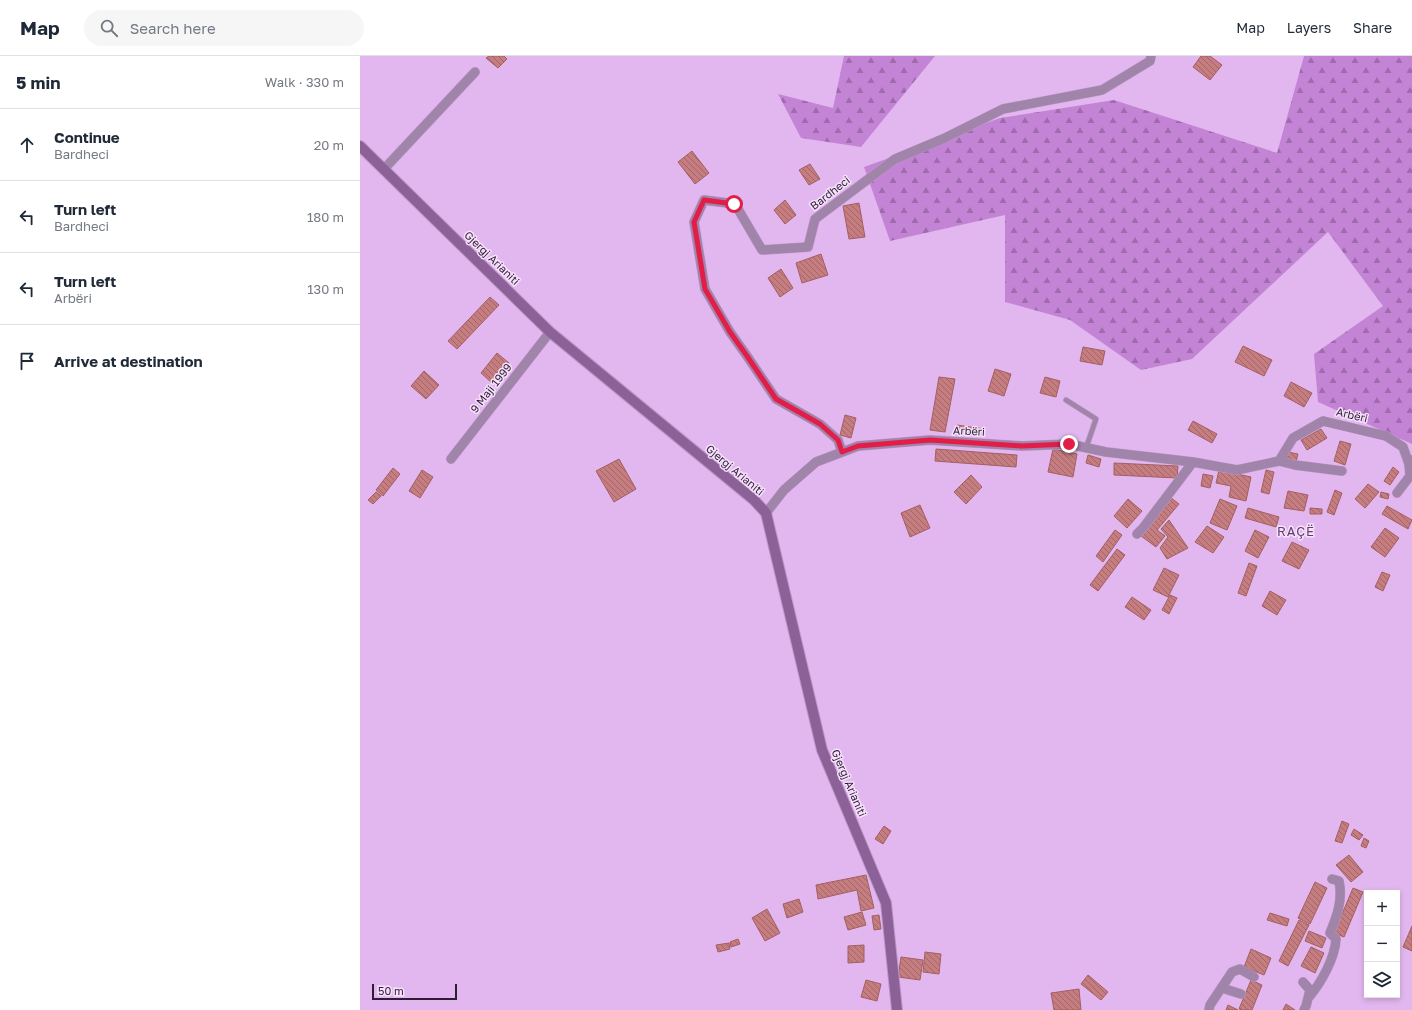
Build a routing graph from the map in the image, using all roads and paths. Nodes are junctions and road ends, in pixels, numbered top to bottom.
1 (1151, 56) edge
2 (475, 72) dead end
3 (360, 146) edge
4 (384, 169) junction
5 (550, 332) junction
6 (1066, 400) dead end
7 (1086, 448) junction
8 (842, 452) junction
9 (451, 459) dead end
10 (1278, 461) junction
11 (1193, 462) junction
12 (1411, 462) edge
13 (1342, 471) dead end
14 (1397, 493) dead end
15 (766, 513) junction
16 (1136, 534) dead end
17 (1332, 879) dead end
18 (1254, 977) dead end
19 (1303, 982) dead end
20 (1222, 988) junction
21 (1241, 994) dead end
22 (1309, 997) junction
23 (897, 1010) edge
24 (1209, 1010) edge
25 (1304, 1010) edge

1 - 8 street, Bardheci
2 - 4 street
3 - 4 main road, Gjergj Arianiti
4 - 5 main road, Gjergj Arianiti
5 - 9 street, 9 Maji 1999
5 - 15 main road, Gjergj Arianiti
6 - 7 lane
7 - 8 street, Arbëri
7 - 11 street, Arbëri
8 - 15 street, Arbëri
10 - 11 street, Arbëri
10 - 12 street, Arbëri
10 - 13 street
11 - 16 street
12 - 14 street
15 - 23 main road, Gjergj Arianiti
17 - 22 street
18 - 20 street
19 - 22 street
20 - 21 street
20 - 24 street
22 - 25 street

